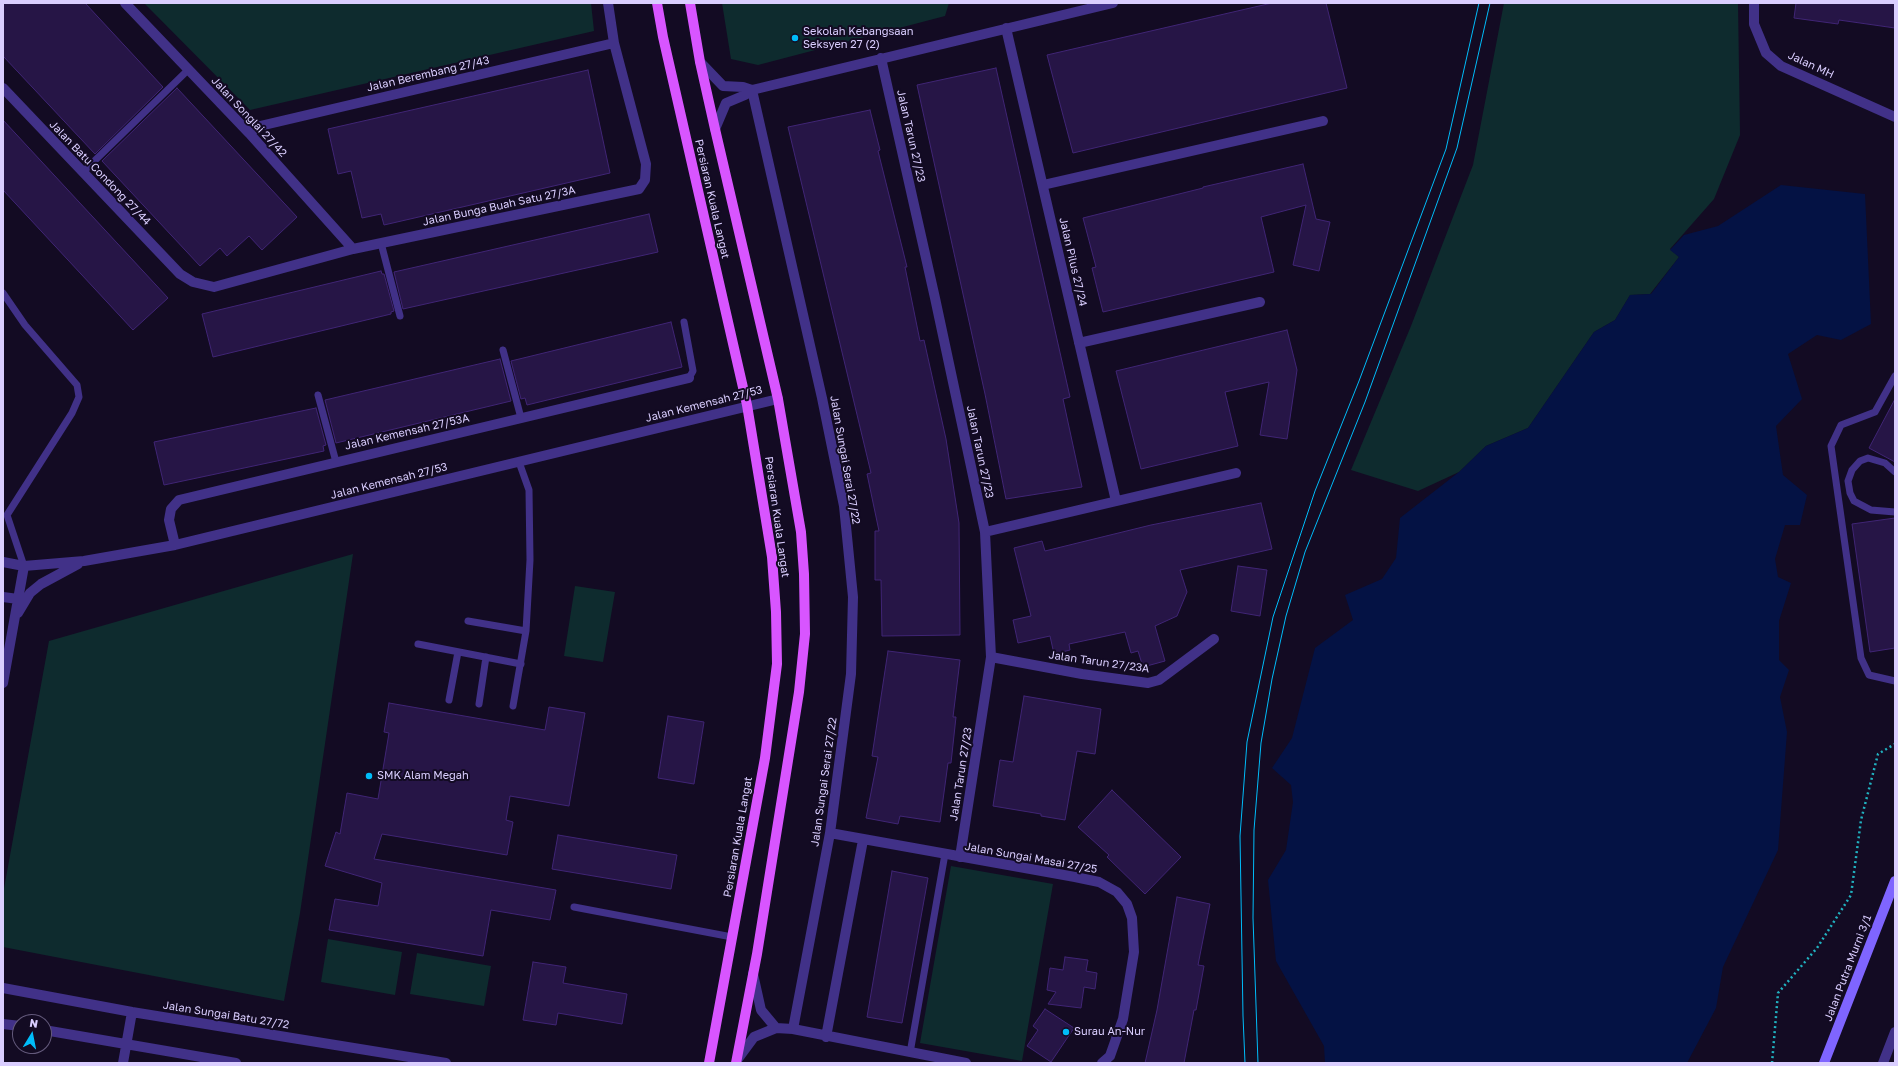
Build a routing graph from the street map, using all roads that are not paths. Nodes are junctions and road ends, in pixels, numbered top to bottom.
1 (125, 3) edge
2 (608, 3) edge
3 (657, 3) edge
4 (690, 3) edge
5 (1113, 3) edge
6 (1754, 3) edge
7 (1006, 28) junction
8 (614, 43) junction
9 (881, 58) junction
10 (700, 62) junction
11 (188, 69) junction
12 (3, 88) edge
13 (752, 90) junction
14 (1895, 117) edge
15 (1323, 121) dead end
16 (715, 129) junction
17 (249, 133) junction
18 (83, 172) junction
19 (1043, 184) junction
20 (382, 243) junction
21 (353, 249) junction
22 (180, 274) joint
23 (3, 293) edge
24 (1260, 302) dead end
25 (400, 316) dead end
26 (684, 322) dead end
27 (1079, 343) junction
28 (503, 350) dead end
29 (1895, 376) edge
30 (688, 378) joint
31 (318, 395) dead end
32 (778, 399) junction
33 (747, 406) junction
34 (522, 418) junction
35 (336, 462) junction
36 (519, 462) junction
37 (1895, 472) edge
38 (1236, 473) dead end
39 (1116, 501) junction
40 (1895, 512) edge
41 (5, 514) edge
42 (985, 532) junction
43 (175, 545) junction
44 (84, 561) junction
45 (3, 562) edge
46 (24, 566) junction
47 (3, 597) edge
48 (18, 599) junction
49 (14, 620) junction
50 (468, 621) dead end
51 (526, 631) junction
52 (1214, 639) dead end
53 (418, 644) dead end
54 (458, 652) junction
55 (486, 657) junction
56 (991, 657) junction
57 (521, 664) junction
58 (1895, 681) edge
59 (3, 683) edge
60 (449, 700) dead end
61 (479, 704) dead end
62 (513, 706) dead end
63 (830, 833) junction
64 (863, 840) junction
65 (945, 854) junction
66 (960, 857) junction
67 (1895, 881) edge
68 (574, 907) dead end
69 (732, 937) junction
70 (753, 972) junction
71 (3, 988) edge
72 (132, 1012) junction
73 (776, 1028) junction
74 (792, 1029) junction
75 (52, 1031) edge
76 (1895, 1032) edge
77 (826, 1037) junction
78 (127, 1044) junction
79 (910, 1053) junction
80 (736, 1061) edge
81 (123, 1063) edge
82 (236, 1063) edge
83 (446, 1063) edge
84 (709, 1063) edge
85 (966, 1063) edge
86 (1102, 1063) edge
87 (1824, 1063) edge
88 (1883, 1063) edge

1 - 11 street, Jalan Songlai 27/42
2 - 8 street, Jalan Bunga Buah Satu 27/3A
3 - 33 main road, Persiaran Kuala Langat
4 - 10 main road, Persiaran Kuala Langat
5 - 7 street
6 - 14 street, Jalan MH
7 - 9 street
7 - 19 street, Jalan Pilus 27/24
8 - 17 street, Jalan Berembang 27/43
8 - 20 street, Jalan Bunga Buah Satu 27/3A
9 - 13 street
9 - 42 street, Jalan Tarun 27/23
10 - 13 street
10 - 16 main road, Persiaran Kuala Langat
11 - 17 street, Jalan Songlai 27/42
11 - 18 lane
12 - 18 street, Jalan Batu Condong 27/44
13 - 16 street
13 - 63 street, Jalan Sungai Serai 27/22
15 - 19 street
16 - 32 main road, Persiaran Kuala Langat
17 - 21 street, Jalan Songlai 27/42
18 - 22 street, Jalan Batu Condong 27/44
19 - 27 street, Jalan Pilus 27/24
20 - 21 street, Jalan Bunga Buah Satu 27/3A
20 - 25 lane
21 - 22 street, Jalan Bunga Buah Satu 27/3A
23 - 41 lane
24 - 27 street
26 - 30 lane
27 - 39 street, Jalan Pilus 27/24
28 - 34 lane
29 - 58 lane
30 - 34 street, Jalan Kemensah 27/53A
31 - 35 lane
32 - 33 street, Jalan Kemensah 27/53
32 - 70 main road, Persiaran Kuala Langat
33 - 36 street, Jalan Kemensah 27/53
33 - 69 main road, Persiaran Kuala Langat
34 - 35 street, Jalan Kemensah 27/53A
35 - 43 street, Jalan Kemensah 27/53A
36 - 43 street, Jalan Kemensah 27/53
36 - 51 lane
37 - 40 lane
38 - 39 street
39 - 42 street
41 - 46 lane
42 - 56 street, Jalan Tarun 27/23
43 - 44 street, Jalan Kemensah 27/53
44 - 46 street, Jalan Kemensah 27/53
44 - 49 street
45 - 46 street, Jalan Kemensah 27/53
46 - 48 street
47 - 48 street
48 - 49 street
49 - 59 street
50 - 51 lane
51 - 57 lane
52 - 56 street, Jalan Tarun 27/23A
53 - 54 lane
54 - 55 lane
54 - 60 lane
55 - 57 lane
55 - 61 lane
56 - 66 street, Jalan Tarun 27/23
57 - 62 lane
63 - 64 street, Jalan Sungai Masai 27/25
63 - 74 street, Jalan Sungai Serai 27/22
64 - 65 street, Jalan Sungai Masai 27/25
64 - 77 street
65 - 66 street, Jalan Sungai Masai 27/25
65 - 79 lane
66 - 86 street, Jalan Sungai Masai 27/25
67 - 87 street, Jalan Putra Murni 3/1
68 - 69 lane
69 - 84 main road, Persiaran Kuala Langat
70 - 73 street
70 - 80 main road, Persiaran Kuala Langat
71 - 72 street, Jalan Sungai Batu 27/72
72 - 78 street
72 - 83 street, Jalan Sungai Batu 27/72
73 - 74 street
73 - 80 street
74 - 77 street
75 - 78 street
76 - 88 street
77 - 79 street
78 - 81 street
78 - 82 street
79 - 85 street

